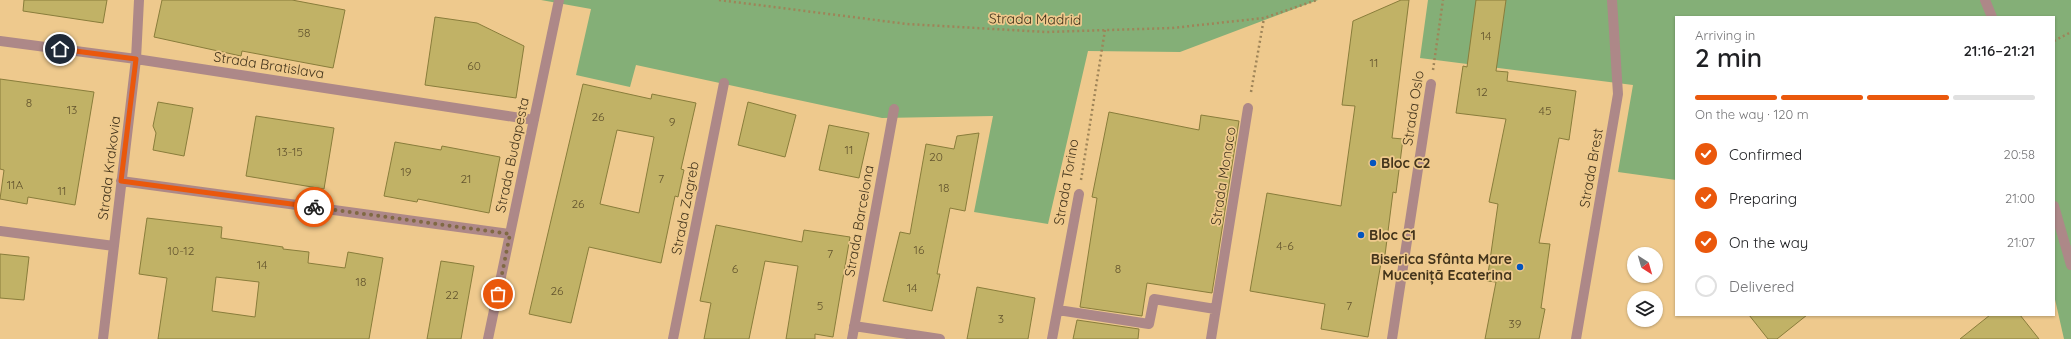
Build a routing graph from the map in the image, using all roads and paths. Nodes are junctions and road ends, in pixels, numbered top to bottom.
1 (139, 0) edge
2 (559, 0) edge
3 (719, 0) edge
4 (747, 0) edge
5 (1317, 0) edge
6 (1444, 0) edge
7 (1612, 0) edge
8 (1985, 0) edge
9 (750, 3) junction
10 (1992, 16) edge
11 (1264, 18) junction
12 (1105, 30) junction
13 (2071, 32) edge
14 (2055, 40) edge
15 (0, 41) edge
16 (136, 59) junction
17 (724, 83) dead end
18 (1431, 84) joint
19 (1248, 108) joint
20 (894, 109) dead end
21 (534, 120) junction
22 (121, 181) junction
23 (1079, 194) joint
24 (2055, 209) edge
25 (0, 231) edge
26 (510, 234) junction
27 (114, 246) junction
28 (2071, 265) edge
29 (1216, 309) junction
30 (1058, 310) junction
31 (854, 326) junction
32 (103, 339) edge
33 (488, 339) edge
34 (673, 339) edge
35 (852, 339) edge
36 (940, 339) edge
37 (1052, 339) edge
38 (1211, 339) edge
39 (1392, 339) edge
40 (1576, 339) edge

1 - 16 street, Strada Krakovia
2 - 21 street, Strada Budapesta
3 - 9 path, Strada Madrid
4 - 9 path
5 - 11 path, Strada Madrid
6 - 18 path, Strada Oslo
7 - 40 street, Strada Brest
8 - 10 street
9 - 12 path, Strada Madrid
11 - 12 path, Strada Madrid
11 - 19 path
12 - 23 path, Strada Torino
13 - 14 path
15 - 16 street, Strada Bratislava
16 - 21 street, Strada Bratislava
16 - 22 street, Strada Krakovia
17 - 34 street, Strada Zagreb
18 - 39 street, Strada Oslo
19 - 29 street, Strada Monaco
20 - 31 street, Strada Barcelona
21 - 26 street, Strada Budapesta
22 - 26 street
22 - 27 street, Strada Krakovia
23 - 30 street, Strada Torino
24 - 28 street
25 - 27 street
26 - 33 street, Strada Budapesta
27 - 32 street, Strada Krakovia
29 - 30 street
29 - 38 street, Strada Monaco
30 - 37 street, Strada Torino
31 - 35 street, Strada Barcelona
31 - 36 street

